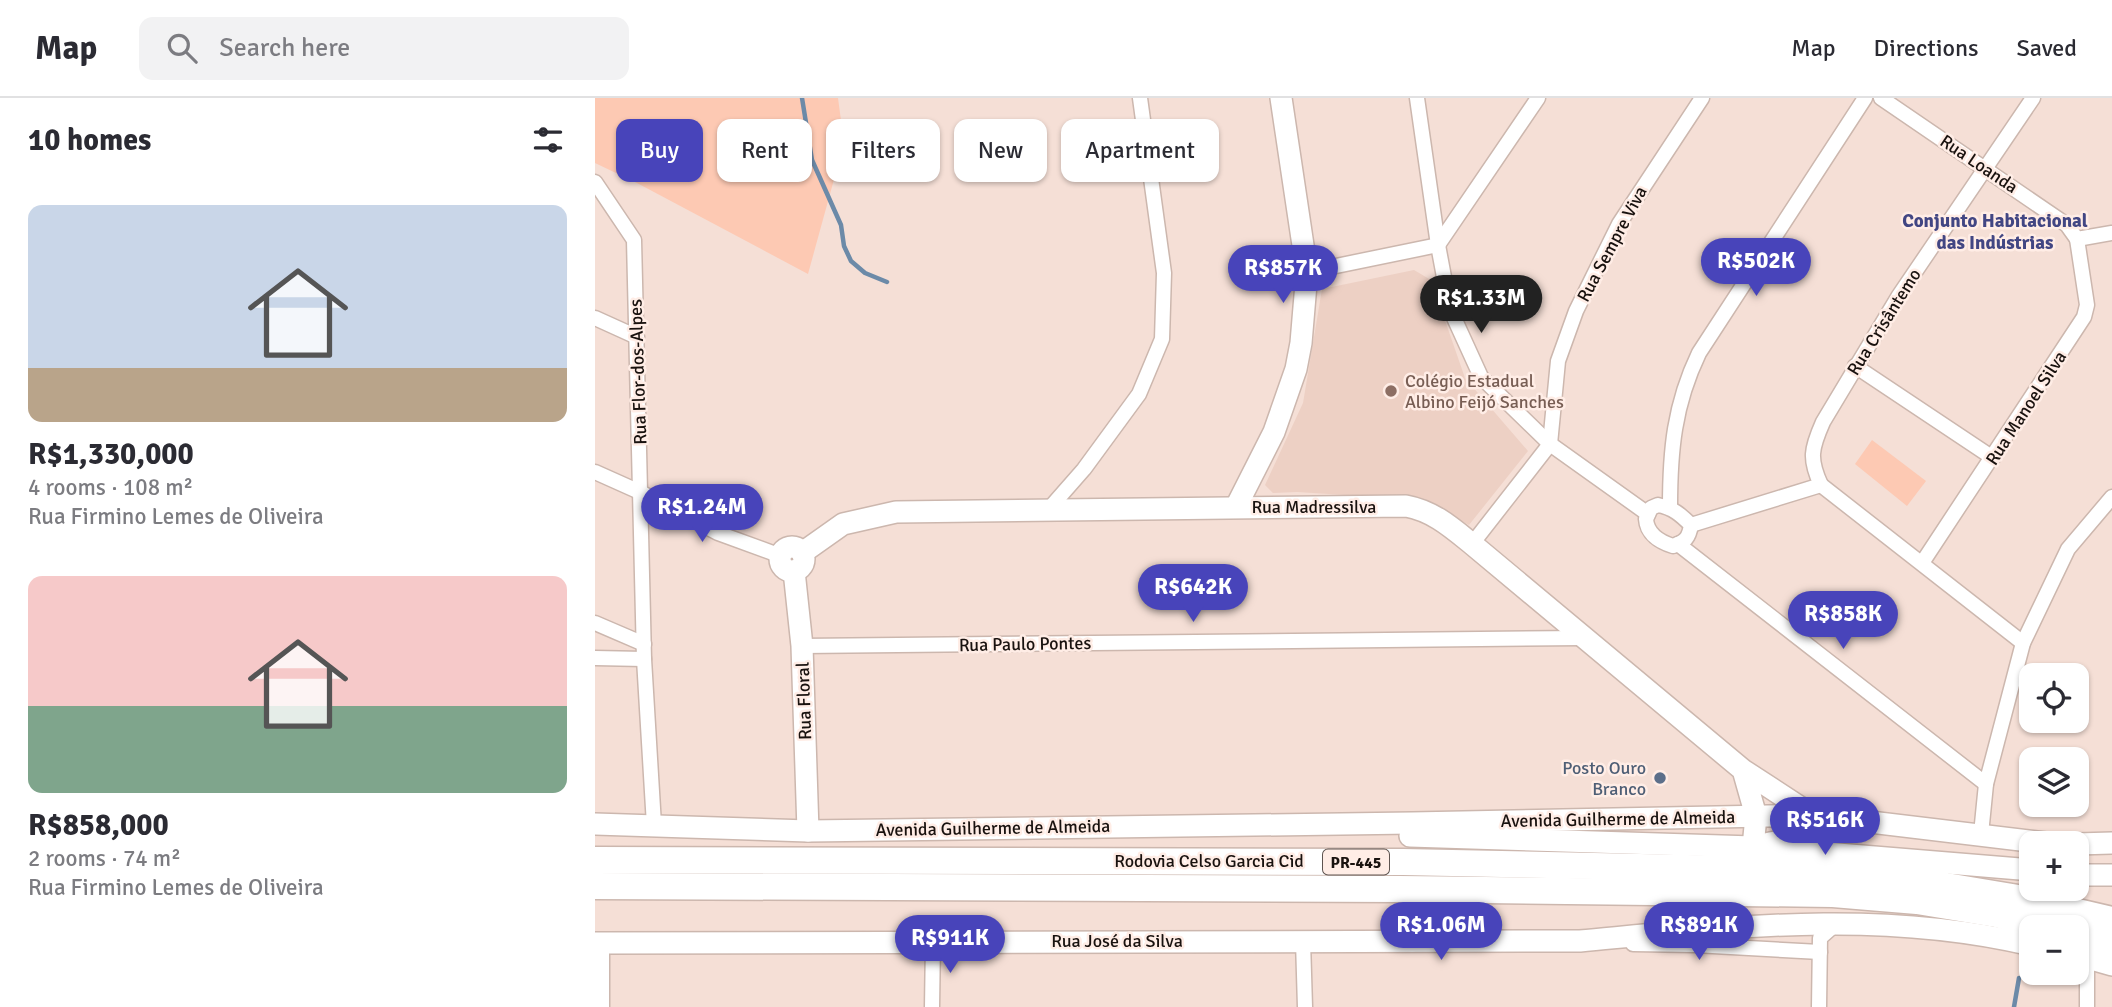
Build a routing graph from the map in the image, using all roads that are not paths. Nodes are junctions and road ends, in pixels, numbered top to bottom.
1 (1140, 98) edge
2 (1281, 98) edge
3 (1417, 98) edge
4 (1538, 98) edge
5 (1702, 98) edge
6 (1865, 98) edge
7 (1881, 98) edge
8 (2033, 98) edge
9 (1987, 168) junction
10 (595, 182) edge
11 (2112, 233) edge
12 (2077, 239) junction
13 (1438, 245) junction
14 (1307, 272) junction
15 (595, 318) edge
16 (637, 337) junction
17 (1855, 366) junction
18 (1550, 444) junction
19 (1993, 458) junction
20 (595, 472) edge
21 (1821, 485) junction
22 (642, 493) junction
23 (2112, 497) edge
24 (1236, 507) junction
25 (1670, 508) junction
26 (1048, 510) junction
27 (1648, 514) junction
28 (1691, 525) junction
29 (1472, 544) junction
30 (1678, 544) junction
31 (793, 560) junction
32 (1921, 563) junction
33 (595, 624) edge
34 (1583, 638) junction
35 (2023, 643) junction
36 (802, 646) junction
37 (644, 651) junction
38 (595, 658) edge
39 (1743, 770) junction
40 (1986, 784) junction
41 (1812, 814) junction
42 (1756, 816) junction
43 (595, 824) edge
44 (654, 825) junction
45 (808, 831) junction
46 (1981, 834) junction
47 (1412, 836) junction
48 (2019, 839) edge
49 (2112, 843) edge
50 (2089, 844) edge
51 (1753, 848) junction
52 (595, 860) edge
53 (2019, 869) edge
54 (2089, 875) edge
55 (2112, 875) edge
56 (595, 886) edge
57 (1412, 914) dead end
58 (2019, 920) edge
59 (2112, 920) edge
60 (1838, 922) junction
61 (1303, 941) junction
62 (1412, 941) junction
63 (1580, 941) junction
64 (933, 942) junction
65 (2019, 942) edge
66 (599, 943) edge
67 (2112, 944) edge
68 (2089, 948) edge
69 (1820, 952) junction
70 (2089, 953) edge
71 (2112, 965) edge
72 (2085, 985) edge
73 (602, 1007) edge
74 (932, 1007) edge
75 (1304, 1007) edge
76 (1819, 1007) edge
77 (2087, 1007) edge

1 - 26 street
2 - 14 street
3 - 13 street
4 - 13 street
5 - 18 street, Rua Sempre Viva
6 - 25 street
7 - 9 street, Rua Loanda
8 - 9 street, Rua Crisântemo
9 - 12 street, Rua Loanda
9 - 17 street, Rua Crisântemo
10 - 16 street, Rua Flor-dos-Alpes
11 - 12 street
12 - 19 street, Rua Manoel Silva
13 - 14 street
13 - 18 street
14 - 24 street
15 - 16 street
16 - 22 street, Rua Flor-dos-Alpes
17 - 19 street
17 - 21 street, Rua Crisântemo
18 - 27 street
18 - 29 street
19 - 32 street, Rua Manoel Silva
20 - 22 street
21 - 28 street
21 - 32 street
22 - 31 street
22 - 37 street, Rua Flor-dos-Alpes
23 - 35 street
24 - 26 street, Rua Madressilva
24 - 29 street, Rua Madressilva
25 - 27 street
25 - 28 street
26 - 31 street, Rua Madressilva
27 - 30 street
28 - 30 street
29 - 34 street, Rua Madressilva
30 - 40 street
31 - 36 street, Rua Floral
32 - 35 street
33 - 37 street
34 - 36 street, Rua Paulo Pontes
34 - 39 street, Rua Madressilva
35 - 40 street
36 - 45 street, Rua Floral
37 - 38 street
37 - 44 street, Rua Flor-dos-Alpes
39 - 41 street, Rua Madressilva
39 - 42 street
40 - 46 street
41 - 42 street, Avenida Guilherme de Almeida
41 - 46 street, Avenida Guilherme de Almeida
41 - 51 street
42 - 47 street, Avenida Guilherme de Almeida
42 - 51 street
43 - 44 street, Avenida Guilherme de Almeida
44 - 45 street, Avenida Guilherme de Almeida
45 - 47 street, Avenida Guilherme de Almeida
46 - 48 street, Avenida Guilherme de Almeida
47 - 51 street
49 - 50 street
51 - 53 street
52 - 59 highway, Rodovia Celso Garcia Cid / PR-445
54 - 55 street
56 - 58 highway, Rodovia Celso Garcia Cid / PR-445
57 - 62 street
60 - 63 street, Rua José da Silva
60 - 65 street, Rua José da Silva
60 - 69 street
61 - 62 street, Rua José da Silva
61 - 64 street, Rua José da Silva
61 - 75 street
62 - 63 street, Rua José da Silva
63 - 69 street
64 - 66 street, Rua José da Silva
64 - 74 street
66 - 73 street
67 - 68 highway
69 - 76 street
70 - 71 street
72 - 77 street

